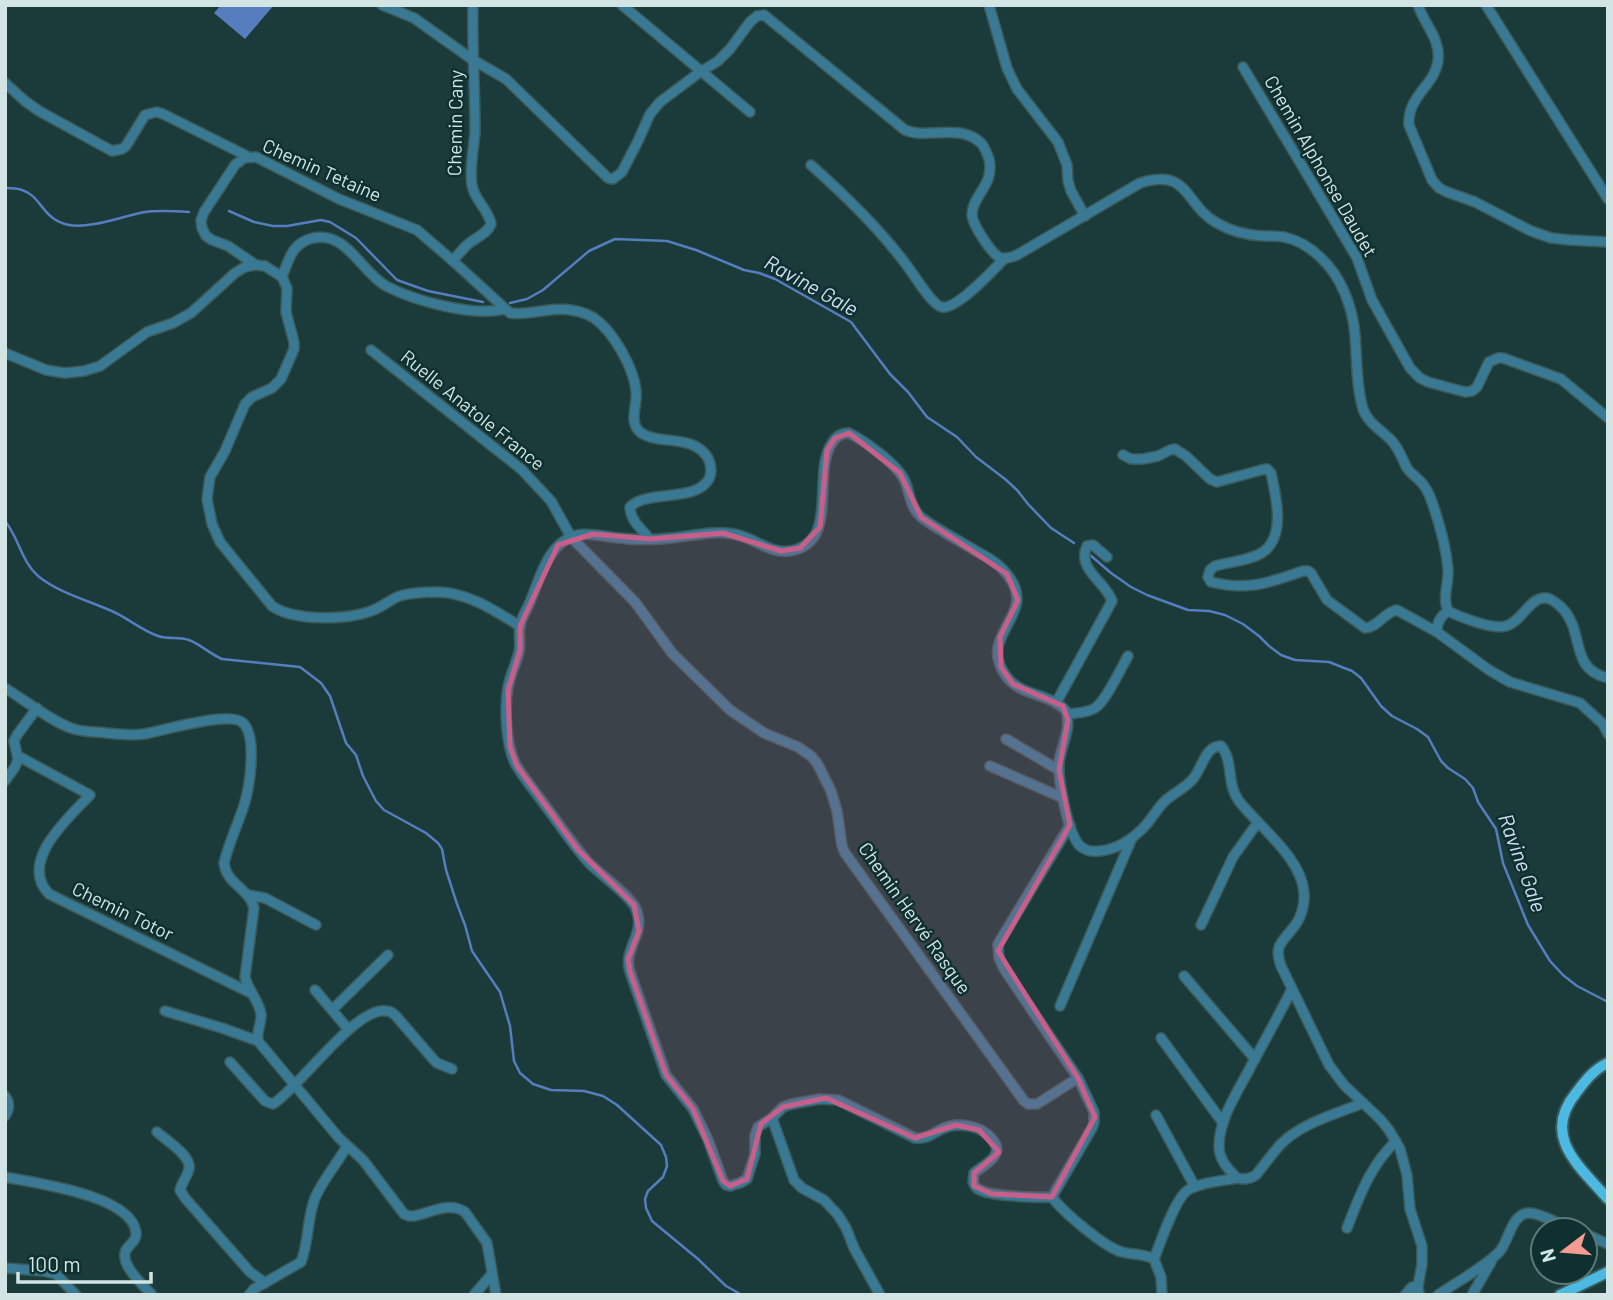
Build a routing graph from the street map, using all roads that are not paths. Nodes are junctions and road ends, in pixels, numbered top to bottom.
1 (382, 5) edge
2 (473, 5) edge
3 (622, 5) edge
4 (989, 5) edge
5 (1418, 5) edge
6 (1486, 5) edge
7 (473, 60) junction
8 (1243, 67) dead end
9 (700, 72) junction
10 (5, 83) edge
11 (750, 112) dead end
12 (247, 156) junction
13 (811, 165) dead end
14 (1608, 199) edge
15 (1085, 216) junction
16 (1608, 242) edge
17 (1005, 258) junction
18 (453, 261) junction
19 (256, 265) junction
20 (282, 277) junction
21 (505, 309) junction
22 (371, 350) dead end
23 (5, 353) edge
24 (1608, 418) edge
25 (1123, 454) dead end
26 (571, 537) junction
27 (650, 540) junction
28 (1107, 557) dead end
29 (1448, 611) junction
30 (520, 626) junction
31 (1437, 632) junction
32 (1128, 656) dead end
33 (1608, 678) edge
34 (5, 688) edge
35 (1056, 703) junction
36 (37, 708) junction
37 (1068, 714) junction
38 (1608, 734) edge
39 (1006, 739) dead end
40 (18, 756) junction
41 (990, 766) dead end
42 (1059, 769) junction
43 (5, 780) edge
44 (1063, 798) junction
45 (1258, 822) junction
46 (1070, 825) junction
47 (1132, 838) junction
48 (248, 895) junction
49 (316, 925) dead end
50 (1202, 925) dead end
51 (388, 955) dead end
52 (1184, 976) dead end
53 (1292, 989) junction
54 (315, 990) dead end
55 (251, 993) junction
56 (1060, 1006) dead end
57 (332, 1010) junction
58 (165, 1011) dead end
59 (348, 1030) junction
60 (1161, 1038) dead end
61 (258, 1041) junction
62 (1255, 1059) junction
63 (230, 1062) dead end
64 (1608, 1063) edge
65 (452, 1069) dead end
66 (1078, 1078) junction
67 (295, 1086) junction
68 (5, 1096) edge
69 (1363, 1103) junction
70 (1156, 1115) dead end
71 (5, 1116) edge
72 (772, 1118) junction
73 (1223, 1122) junction
74 (157, 1132) dead end
75 (1396, 1141) junction
76 (347, 1146) junction
77 (5, 1177) edge
78 (1237, 1178) junction
79 (1195, 1187) junction
80 (1052, 1197) junction
81 (1608, 1199) edge
82 (1539, 1216) edge
83 (1347, 1228) dead end
84 (1494, 1257) junction
85 (1154, 1259) junction
86 (5, 1268) edge
87 (1608, 1272) edge
88 (492, 1274) junction
89 (265, 1283) junction
90 (1418, 1290) edge
91 (76, 1295) edge
92 (152, 1295) edge
93 (249, 1295) edge
94 (474, 1295) edge
95 (496, 1295) edge
96 (880, 1295) edge
97 (1162, 1295) edge
98 (1405, 1295) edge
99 (1438, 1295) edge
100 (1472, 1295) edge
101 (1560, 1295) edge

1 - 7 street
2 - 7 street, Chemin Cany
3 - 9 street
4 - 15 street
5 - 16 street
6 - 14 street
7 - 9 street
7 - 18 street, Chemin Cany
8 - 24 street, Chemin Alphonse Daudet
9 - 11 street
9 - 17 street
10 - 12 street
12 - 18 street, Chemin Tetaine
12 - 19 street, Chemin Tetaine
13 - 17 street
15 - 17 street
15 - 29 street
18 - 21 street, Chemin Tetaine
19 - 20 street
19 - 23 street
20 - 21 street
20 - 30 street
21 - 27 street
22 - 26 street, Ruelle Anatole France
25 - 31 street
26 - 27 street
26 - 30 street
26 - 66 street, Chemin Hervé Rasque
27 - 35 street
28 - 35 street
29 - 31 street
29 - 33 street
30 - 72 street
31 - 38 street
32 - 37 street
34 - 36 street
35 - 37 street
36 - 40 street
36 - 48 street
37 - 42 street
39 - 42 street
40 - 43 street
40 - 55 street, Chemin Totor
41 - 44 street
42 - 44 street
44 - 46 street
45 - 47 street
45 - 50 street
45 - 53 street
46 - 47 street
46 - 66 street
47 - 56 street
48 - 49 street
48 - 55 street
51 - 57 street
52 - 62 street
53 - 62 street
53 - 69 street
54 - 57 street
55 - 61 street
57 - 59 street
58 - 61 street
59 - 65 street
59 - 67 street
60 - 73 street
61 - 67 street
62 - 73 street
63 - 67 street
64 - 81 main road
66 - 80 street
67 - 76 street
68 - 71 street
69 - 75 street
69 - 78 street
70 - 79 street
72 - 80 street
72 - 96 street
73 - 78 street
74 - 89 street
75 - 83 street
75 - 90 street
76 - 88 street
76 - 89 street
77 - 92 street
78 - 79 street
79 - 85 street
80 - 85 street
82 - 84 street
84 - 99 street
84 - 100 street
85 - 97 street
86 - 91 street
87 - 101 main road
88 - 94 street
88 - 95 street
89 - 93 street
90 - 98 street

